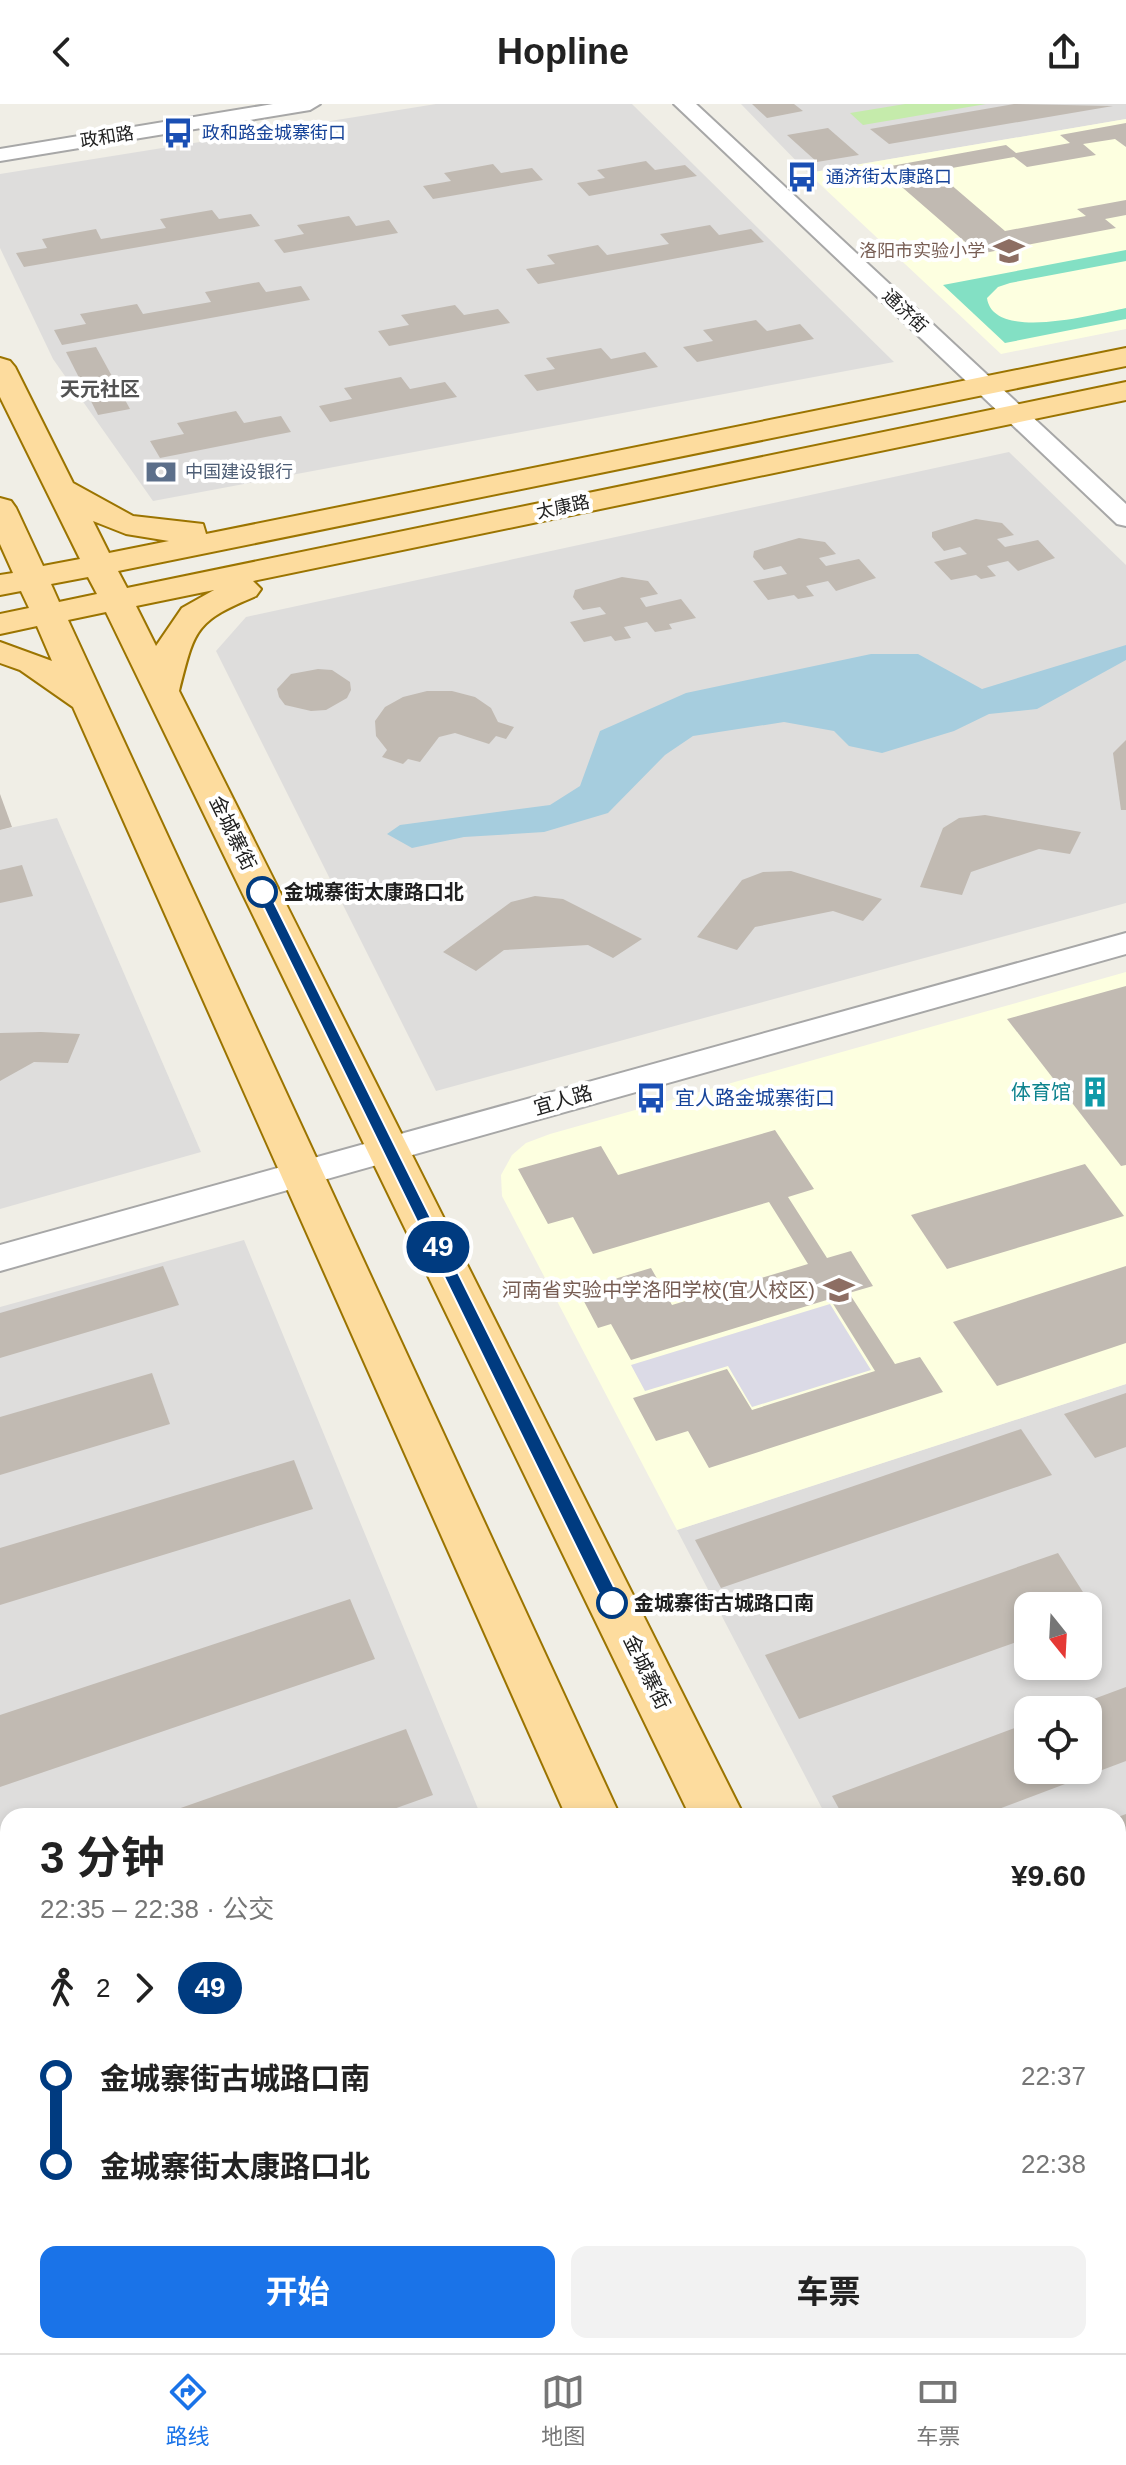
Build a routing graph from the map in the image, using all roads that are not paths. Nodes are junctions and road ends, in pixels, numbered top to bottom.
1 (248, 104) edge
2 (310, 104) edge
3 (684, 104) edge
4 (703, 104) edge
5 (0, 144) edge
6 (0, 155) edge
7 (1126, 357) edge
8 (0, 367) edge
9 (994, 385) junction
10 (1126, 391) edge
11 (1024, 413) junction
12 (60, 487) junction
13 (1126, 498) edge
14 (0, 506) edge
15 (1126, 518) edge
16 (314, 521) junction
17 (197, 545) junction
18 (328, 555) junction
19 (99, 565) junction
20 (32, 578) junction
21 (215, 579) junction
22 (0, 585) edge
23 (116, 599) junction
24 (50, 613) junction
25 (0, 624) edge
26 (0, 652) edge
27 (100, 683) junction
28 (158, 683) junction
29 (1126, 930) edge
30 (1126, 943) edge
31 (386, 1141) junction
32 (300, 1166) junction
33 (0, 1243) edge
34 (0, 1258) edge
35 (589, 1808) edge
36 (713, 1808) edge

1 - 5 street, 政和路
2 - 6 street, 政和路
3 - 9 street, 通济街
4 - 9 street, 通济街
7 - 9 main road, 太康路
8 - 12 main road, 金城寨街
9 - 11 street, 通济街
9 - 16 main road, 太康路
10 - 11 main road, 太康路
11 - 13 street, 通济街
11 - 15 street, 通济街
11 - 18 main road, 太康路
12 - 14 main road
12 - 16 main road
12 - 19 main road, 金城寨街
14 - 20 main road
16 - 17 main road, 太康路
17 - 19 main road, 太康路
17 - 21 main road
18 - 21 main road, 太康路
18 - 28 main road
19 - 20 main road, 太康路
19 - 23 main road, 金城寨街
20 - 22 main road, 太康路
20 - 24 main road
21 - 23 main road, 太康路
23 - 24 main road, 太康路
23 - 28 main road, 金城寨街
24 - 25 main road, 太康路
24 - 27 main road
26 - 27 main road
27 - 28 main road
27 - 32 main road
28 - 31 main road, 金城寨街
29 - 31 street, 宜人路
30 - 31 street, 宜人路
31 - 32 street, 宜人路
31 - 36 main road, 金城寨街
32 - 33 street, 宜人路
32 - 34 street, 宜人路
32 - 35 main road

